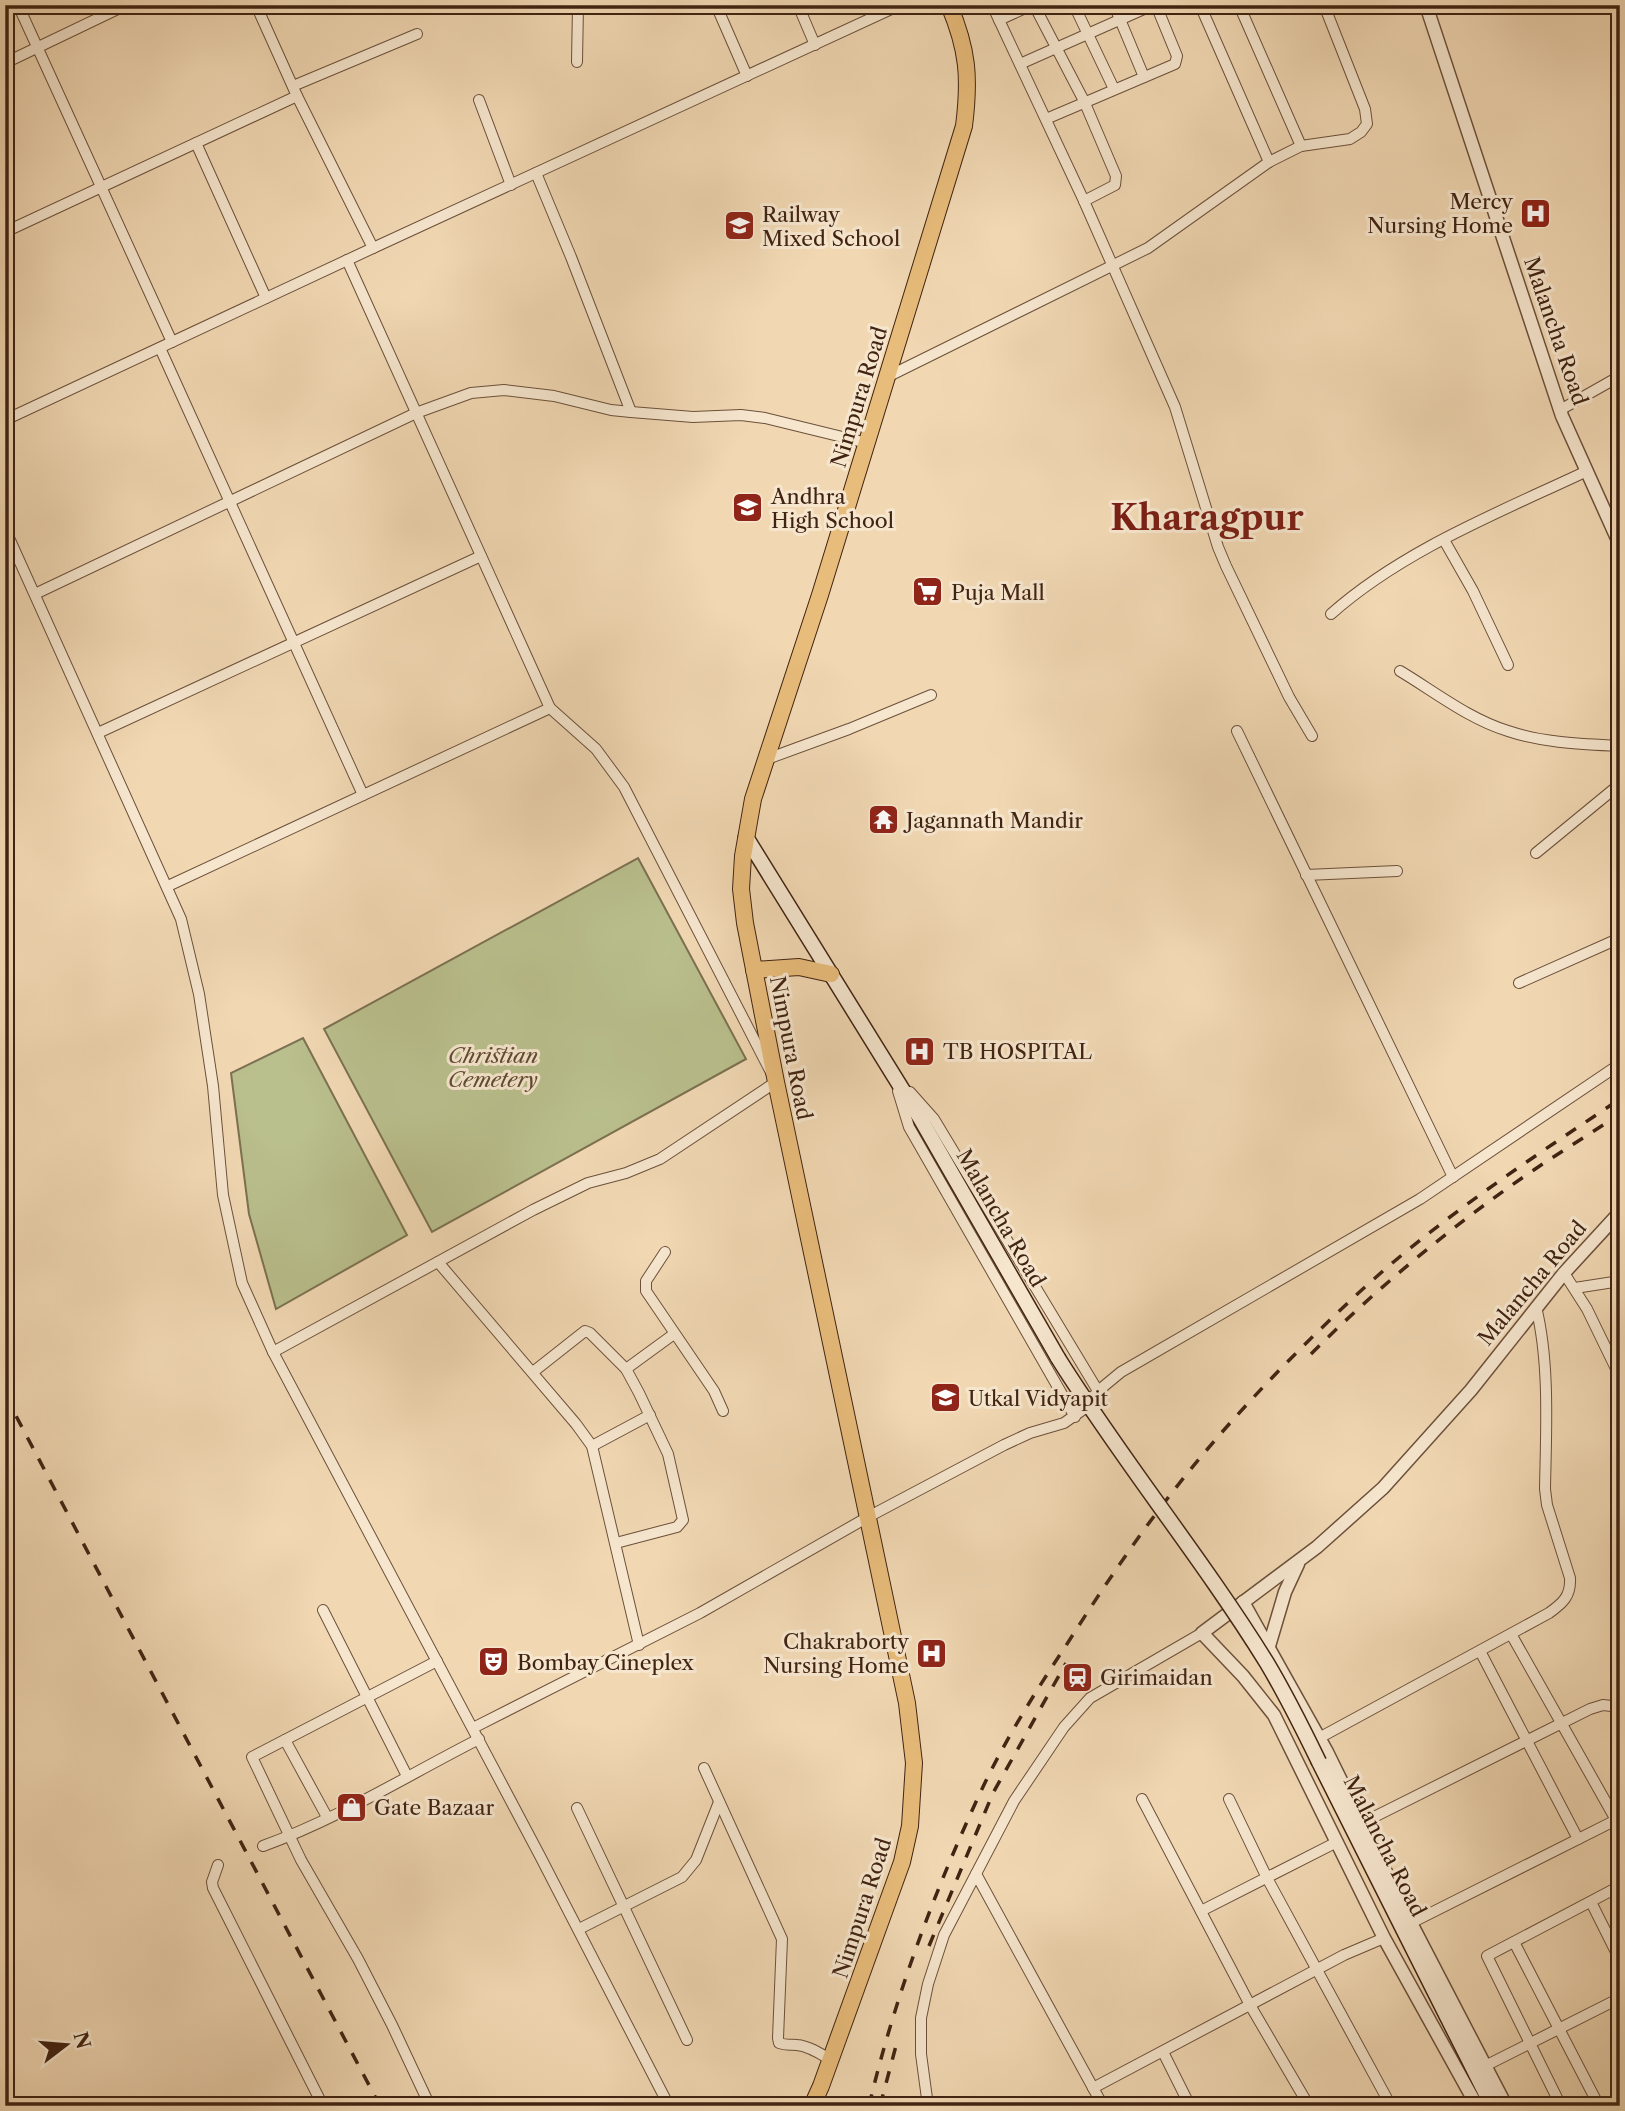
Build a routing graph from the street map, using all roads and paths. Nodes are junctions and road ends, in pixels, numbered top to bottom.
1 (18, 5) edge
2 (126, 5) edge
3 (256, 5) edge
4 (578, 5) edge
5 (716, 5) edge
6 (798, 5) edge
7 (900, 5) edge
8 (949, 5) edge
9 (992, 5) edge
10 (1033, 5) edge
11 (1074, 5) edge
12 (1114, 5) edge
13 (1154, 5) edge
14 (1200, 5) edge
15 (1239, 5) edge
16 (1324, 5) edge
17 (1426, 5) edge
18 (999, 20) junction
19 (1120, 20) junction
20 (417, 34) dead end
21 (1089, 34) junction
22 (815, 45) junction
23 (1057, 48) junction
24 (38, 49) junction
25 (577, 62) dead end
26 (5, 63) edge
27 (1020, 64) junction
28 (747, 76) junction
29 (1144, 77) junction
30 (293, 86) junction
31 (1114, 89) junction
32 (297, 96) junction
33 (479, 100) dead end
34 (1084, 101) junction
35 (1046, 120) junction
36 (196, 143) junction
37 (1301, 146) junction
38 (1269, 162) junction
39 (536, 173) junction
40 (511, 185) junction
41 (100, 186) junction
42 (1084, 201) junction
43 (5, 232) edge
44 (373, 248) junction
45 (347, 260) junction
46 (1113, 267) junction
47 (266, 298) junction
48 (172, 342) junction
49 (160, 348) junction
50 (1620, 376) edge
51 (887, 377) junction
52 (1560, 410) junction
53 (631, 412) junction
54 (416, 413) junction
55 (5, 420) edge
56 (866, 443) junction
57 (1587, 471) junction
58 (230, 502) junction
59 (5, 529) edge
60 (1444, 540) junction
61 (1620, 545) edge
62 (481, 556) junction
63 (35, 593) junction
64 (1331, 614) dead end
65 (294, 644) junction
66 (1508, 665) dead end
67 (1400, 671) dead end
68 (931, 695) dead end
69 (550, 708) junction
70 (1237, 731) dead end
71 (98, 733) junction
72 (1312, 736) dead end
73 (1620, 746) edge
74 (767, 759) junction
75 (1620, 785) edge
76 (363, 795) junction
77 (747, 837) junction
78 (1536, 853) dead end
79 (1398, 871) dead end
80 (1306, 875) junction
81 (168, 886) junction
82 (1620, 938) edge
83 (754, 970) junction
84 (831, 974) junction
85 (1519, 983) dead end
86 (1620, 1064) edge
87 (893, 1074) junction
88 (776, 1082) junction
89 (1452, 1177) junction
90 (1620, 1212) edge
91 (665, 1252) dead end
92 (438, 1262) junction
93 (1564, 1273) junction
94 (1620, 1281) edge
95 (1575, 1288) junction
96 (1536, 1307) junction
97 (674, 1334) junction
98 (273, 1352) junction
99 (626, 1369) junction
100 (1619, 1371) edge
101 (533, 1372) junction
102 (1098, 1391) junction
103 (723, 1411) dead end
104 (650, 1415) junction
105 (1076, 1417) junction
106 (592, 1446) junction
107 (868, 1517) junction
108 (615, 1543) junction
109 (1299, 1560) junction
110 (1243, 1602) junction
111 (323, 1610) dead end
112 (1202, 1633) junction
113 (1511, 1634) junction
114 (639, 1644) junction
115 (1269, 1646) junction
116 (1480, 1651) junction
117 (438, 1661) junction
118 (366, 1698) junction
119 (1620, 1707) edge
120 (1560, 1723) junction
121 (473, 1728) junction
122 (1319, 1738) junction
123 (479, 1739) junction
124 (285, 1740) junction
125 (1527, 1740) junction
126 (704, 1768) dead end
127 (407, 1776) junction
128 (1142, 1799) dead end
129 (1229, 1799) dead end
130 (719, 1802) junction
131 (578, 1808) dead end
132 (327, 1818) junction
133 (1619, 1821) edge
134 (1362, 1823) junction
135 (289, 1836) junction
136 (1578, 1839) junction
137 (1335, 1843) junction
138 (263, 1846) dead end
139 (218, 1865) dead end
140 (976, 1874) junction
141 (1267, 1878) junction
142 (1620, 1887) edge
143 (1591, 1902) junction
144 (623, 1907) junction
145 (1201, 1911) junction
146 (1411, 1923) junction
147 (579, 1929) junction
148 (1384, 1938) junction
149 (1514, 1942) junction
150 (1620, 1960) edge
151 (1317, 1970) junction
152 (1620, 1998) edge
153 (1250, 2005) junction
154 (1558, 2030) junction
155 (687, 2040) dead end
156 (1531, 2044) junction
157 (1163, 2052) junction
158 (831, 2060) junction
159 (1485, 2066) junction
160 (1093, 2088) junction
161 (323, 2106) edge
162 (430, 2106) edge
163 (668, 2106) edge
164 (812, 2106) edge
165 (928, 2106) edge
166 (1103, 2106) edge
167 (1190, 2106) edge
168 (1309, 2106) edge
169 (1391, 2106) edge
170 (1477, 2106) edge
171 (1492, 2106) edge
172 (1502, 2106) edge
173 (1561, 2106) edge
174 (1598, 2106) edge

1 - 24 street
2 - 24 street
3 - 30 street
4 - 25 street
5 - 28 street
6 - 22 street
7 - 22 street
8 - 51 main road, Nimpura Road
9 - 18 street
10 - 18 street
10 - 23 street
11 - 21 street
12 - 19 street
13 - 19 street
13 - 29 street
14 - 38 street
15 - 37 street
16 - 37 street
17 - 52 street, Malancha Road
18 - 27 street
19 - 21 street
19 - 29 street
20 - 30 street
21 - 23 street
21 - 31 street
22 - 28 street
23 - 27 street
23 - 34 street
24 - 26 street
24 - 41 street
27 - 35 street
28 - 39 street
29 - 31 street
30 - 32 street
31 - 34 street
32 - 36 street
32 - 44 street
33 - 40 street
34 - 35 street
34 - 42 street
35 - 42 street
36 - 41 street
36 - 47 street
37 - 38 street
38 - 46 street
39 - 40 street
39 - 53 street
40 - 44 street
41 - 43 street
41 - 48 street
42 - 46 street
44 - 45 street
45 - 47 street
45 - 54 street
46 - 51 street
46 - 72 street
47 - 48 street
48 - 49 street
49 - 55 street
49 - 58 street
50 - 52 street
51 - 56 main road, Nimpura Road
52 - 57 street, Malancha Road
53 - 54 street
53 - 56 street
54 - 58 street
54 - 62 street
56 - 74 main road, Nimpura Road
57 - 60 street
57 - 61 street, Malancha Road
58 - 63 street
58 - 65 street
59 - 63 street
60 - 64 street
60 - 66 street
62 - 65 street
62 - 69 street
63 - 71 street
65 - 71 street
65 - 76 street
67 - 73 street
68 - 74 street
69 - 76 street
69 - 88 street
70 - 80 street
71 - 81 street
74 - 77 main road, Nimpura Road
75 - 78 street
76 - 81 street
77 - 83 main road, Nimpura Road
77 - 84 main road, Malancha Road
79 - 80 street
80 - 89 street
81 - 98 street
82 - 85 street
83 - 84 main road
83 - 88 main road, Nimpura Road
84 - 87 main road, Malancha Road
86 - 89 street
87 - 102 street
87 - 105 street
87 - 171 main road, Malancha Road, bridge
88 - 92 street
88 - 107 main road, Nimpura Road
89 - 102 street
90 - 93 street, Malancha Road
91 - 97 street
92 - 98 street
92 - 101 street
93 - 95 street
93 - 96 street, Malancha Road
94 - 95 street
95 - 100 street
96 - 109 street, Malancha Road
96 - 113 street
97 - 99 street
97 - 103 street
98 - 117 street
99 - 101 street
99 - 104 street
101 - 106 street
102 - 105 street
104 - 106 street
104 - 108 street
105 - 107 street
106 - 108 street
107 - 114 street
107 - 158 main road, Nimpura Road
108 - 114 street
109 - 110 street, Malancha Road
109 - 115 street
110 - 112 street, Malancha Road
110 - 115 street
111 - 118 street
112 - 137 street
112 - 140 street
113 - 116 street
113 - 120 street
114 - 121 street
115 - 122 street
116 - 122 street
116 - 125 street
117 - 118 street
117 - 121 street
118 - 124 street
118 - 127 street
119 - 120 street
120 - 125 street
120 - 133 street
121 - 123 street
122 - 134 street
123 - 127 street
123 - 147 street
124 - 132 street
124 - 135 street
125 - 134 street
125 - 136 street
126 - 130 street
127 - 132 street
128 - 145 street
129 - 141 street
130 - 144 street
130 - 158 street
131 - 144 street
132 - 135 street
133 - 136 street
134 - 146 street
135 - 138 street
135 - 162 street
136 - 146 street
137 - 141 street
137 - 148 street
139 - 161 street
140 - 160 street
140 - 165 street
141 - 145 street
141 - 151 street
142 - 143 street
143 - 149 street
143 - 150 street
144 - 147 street
144 - 155 street
145 - 153 street
146 - 159 street
147 - 163 street
148 - 151 street
148 - 170 street
149 - 154 street
149 - 156 street
151 - 153 street
151 - 169 street
152 - 154 street
153 - 157 street
153 - 168 street
154 - 156 street
154 - 174 street
156 - 159 street
156 - 173 street
157 - 160 street
157 - 167 street
158 - 164 main road, Nimpura Road
159 - 172 street
160 - 166 street

